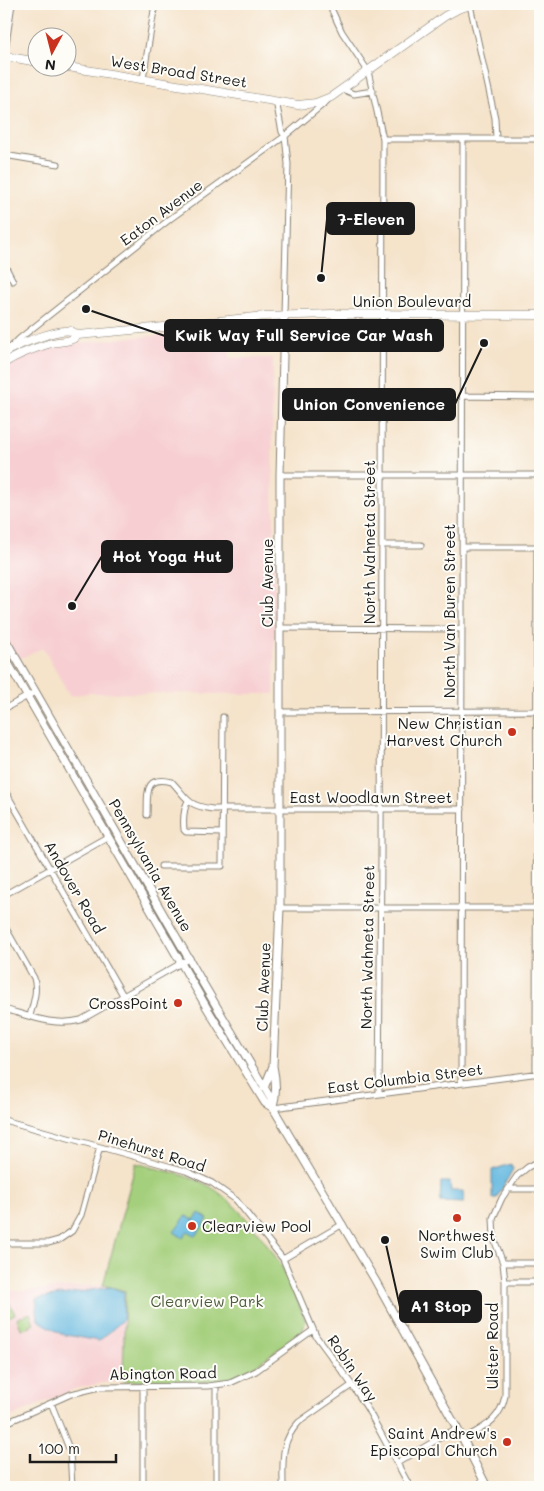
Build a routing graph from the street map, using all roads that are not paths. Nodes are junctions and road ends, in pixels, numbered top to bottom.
1 (12, 4) edge
2 (155, 4) edge
3 (329, 4) edge
4 (472, 4) edge
5 (4, 56) edge
6 (28, 60) edge
7 (78, 69) edge
8 (368, 71) junction
9 (143, 79) junction
10 (342, 89) junction
11 (373, 91) junction
12 (331, 97) junction
13 (276, 101) junction
14 (285, 136) junction
15 (384, 139) junction
16 (463, 139) junction
17 (496, 139) junction
18 (540, 140) edge
19 (4, 155) edge
20 (58, 164) dead end
21 (4, 264) edge
22 (13, 281) dead end
23 (383, 314) junction
24 (463, 314) junction
25 (284, 315) junction
26 (540, 315) edge
27 (78, 335) junction
28 (6, 351) edge
29 (4, 363) edge
30 (462, 396) junction
31 (540, 397) edge
32 (280, 475) junction
33 (382, 475) junction
34 (462, 475) junction
35 (540, 476) edge
36 (382, 545) junction
37 (422, 545) dead end
38 (462, 547) junction
39 (538, 547) edge
40 (280, 628) junction
41 (382, 628) junction
42 (462, 628) junction
43 (4, 637) edge
44 (4, 656) edge
45 (35, 692) junction
46 (27, 697) junction
47 (4, 709) edge
48 (382, 710) junction
49 (462, 710) junction
50 (539, 711) edge
51 (280, 712) junction
52 (223, 717) dead end
53 (4, 789) edge
54 (188, 801) junction
55 (222, 809) junction
56 (280, 809) junction
57 (462, 809) junction
58 (381, 810) junction
59 (147, 815) dead end
60 (222, 833) junction
61 (107, 837) junction
62 (161, 866) dead end
63 (50, 869) junction
64 (4, 895) edge
65 (280, 908) junction
66 (381, 908) junction
67 (461, 908) junction
68 (538, 908) edge
69 (4, 925) edge
70 (190, 958) junction
71 (181, 963) junction
72 (124, 997) junction
73 (4, 1009) edge
74 (30, 1016) junction
75 (273, 1066) junction
76 (538, 1073) edge
77 (461, 1083) junction
78 (264, 1087) junction
79 (379, 1094) junction
80 (260, 1095) junction
81 (273, 1108) junction
82 (4, 1120) edge
83 (100, 1147) junction
84 (540, 1161) edge
85 (508, 1189) junction
86 (540, 1189) edge
87 (343, 1224) junction
88 (4, 1243) edge
89 (283, 1258) junction
90 (503, 1263) junction
91 (540, 1263) edge
92 (505, 1282) junction
93 (540, 1282) edge
94 (313, 1330) junction
95 (216, 1385) junction
96 (352, 1385) junction
97 (143, 1386) junction
98 (51, 1403) junction
99 (4, 1424) edge
100 (457, 1428) junction
101 (463, 1439) junction
102 (397, 1462) junction
103 (540, 1485) edge
104 (72, 1487) edge
105 (143, 1487) edge
106 (216, 1487) edge
107 (283, 1487) edge
108 (410, 1487) edge
109 (487, 1487) edge
110 (534, 1487) edge

1 - 5 street
2 - 9 street
3 - 8 street, North Wahneta Street
4 - 8 main road, West Broad Street
4 - 17 street
5 - 6 main road
7 - 9 main road, West Broad Street
8 - 10 main road, West Broad Street
8 - 11 street, North Wahneta Street
9 - 13 main road, West Broad Street
10 - 11 street
10 - 12 main road, West Broad Street
11 - 15 street, North Wahneta Street
12 - 13 main road, West Broad Street
12 - 14 street, Eaton Avenue
13 - 14 street, Club Avenue
14 - 25 street, Club Avenue
14 - 28 street, Eaton Avenue
15 - 16 street
15 - 23 street, North Wahneta Street
16 - 17 street
16 - 24 street, North Van Buren Street
17 - 18 street
19 - 20 street
21 - 22 street
23 - 24 main road, Union Boulevard
23 - 25 main road, Union Boulevard
23 - 33 street, North Wahneta Street
24 - 26 main road, Union Boulevard
24 - 30 street, North Van Buren Street
25 - 27 main road, Union Boulevard
25 - 32 street, Club Avenue
27 - 28 main road
27 - 29 main road
30 - 31 street
30 - 34 street, North Van Buren Street
32 - 33 street
32 - 40 street, Club Avenue
33 - 34 street
33 - 36 street, North Wahneta Street
34 - 35 street
34 - 38 street, North Van Buren Street
36 - 37 street
36 - 41 street, North Wahneta Street
38 - 39 street
38 - 42 street, North Van Buren Street
39 - 50 street
40 - 41 street
40 - 51 street, Club Avenue
41 - 42 street
41 - 48 street, North Wahneta Street
42 - 49 street, North Van Buren Street
43 - 45 street, Pennsylvania Avenue
44 - 46 street, Pennsylvania Avenue
45 - 46 street
45 - 70 street, Pennsylvania Avenue
46 - 47 street
46 - 61 street, Pennsylvania Avenue
48 - 49 street
48 - 51 street
48 - 58 street, North Wahneta Street
49 - 50 street
49 - 57 street, North Van Buren Street
50 - 68 street
51 - 56 street, Club Avenue
52 - 55 street
53 - 63 street, Andover Road
54 - 55 street, East Woodlawn Street
54 - 59 street
54 - 60 street
55 - 56 street, East Woodlawn Street
55 - 60 street
56 - 58 street, East Woodlawn Street
56 - 65 street, Club Avenue
57 - 58 street, East Woodlawn Street
57 - 67 street, North Van Buren Street
58 - 66 street, North Wahneta Street
60 - 62 street
61 - 63 street
61 - 71 street, Pennsylvania Avenue
63 - 64 street
63 - 72 street, Andover Road
65 - 66 street
65 - 75 street, Club Avenue
66 - 67 street
66 - 79 street, North Wahneta Street
67 - 68 street
67 - 77 street, North Van Buren Street
68 - 76 street
69 - 74 street
70 - 71 street
70 - 78 street, Pennsylvania Avenue
71 - 72 street
71 - 80 street, Pennsylvania Avenue
72 - 74 street
73 - 74 street
75 - 78 street, Club Avenue
75 - 81 street, Club Avenue
76 - 77 street, East Columbia Street
77 - 79 street, East Columbia Street
78 - 80 street, Club Avenue
78 - 81 street, Pennsylvania Avenue
79 - 81 street, East Columbia Street
80 - 81 street, Pennsylvania Avenue
81 - 87 street, Pennsylvania Avenue
82 - 83 street, Pinehurst Road
83 - 88 street
83 - 89 street, Pinehurst Road
84 - 85 street, Ulster Road
85 - 86 street
85 - 90 street, Ulster Road
87 - 89 street
87 - 100 street, Pennsylvania Avenue
89 - 94 street, Robin Way
90 - 91 street
90 - 92 street, Ulster Road
92 - 93 street
92 - 101 street, Ulster Road
94 - 95 street, Abington Road
94 - 96 street, Robin Way
95 - 97 street, Abington Road
95 - 106 street
96 - 102 street, Robin Way
96 - 107 street
97 - 98 street, Abington Road
97 - 105 street
98 - 99 street, Abington Road
98 - 104 street
100 - 101 street, Pennsylvania Avenue
100 - 102 street
101 - 109 street, Pennsylvania Avenue
102 - 108 street, Robin Way
103 - 110 street

